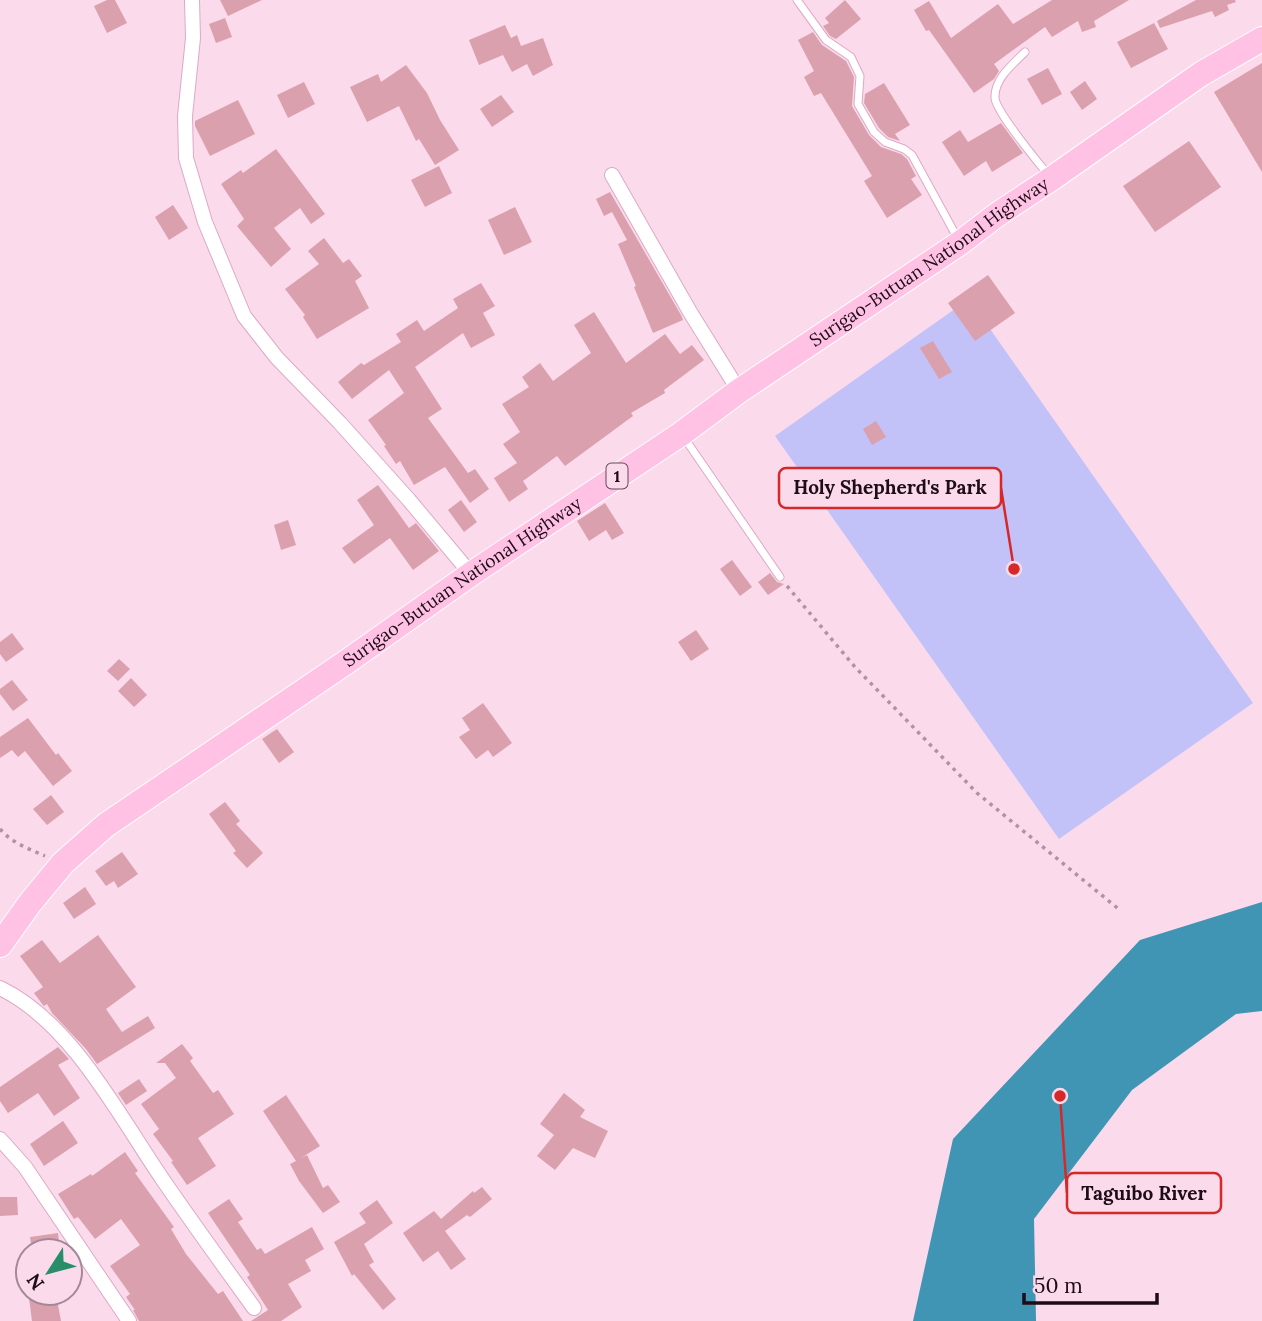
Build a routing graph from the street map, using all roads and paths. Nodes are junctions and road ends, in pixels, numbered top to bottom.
1 (192, 0) edge
2 (797, 0) edge
3 (1262, 39) edge
4 (1025, 52) dead end
5 (612, 175) dead end
6 (1051, 179) junction
7 (960, 243) junction
8 (739, 391) junction
9 (681, 434) junction
10 (471, 574) junction
11 (780, 577) joint
12 (0, 829) edge
13 (63, 863) junction
14 (1121, 911) dead end
15 (0, 945) edge
16 (0, 988) edge
17 (0, 1139) edge
18 (254, 1308) dead end
19 (129, 1321) edge

1 - 10 street
2 - 7 lane
3 - 6 highway, Surigao-Butuan National Highway / 1
4 - 6 lane
5 - 8 street
6 - 7 highway, Surigao-Butuan National Highway / 1
7 - 8 highway, Surigao-Butuan National Highway / 1
8 - 9 highway, Surigao-Butuan National Highway / 1
9 - 10 highway, Surigao-Butuan National Highway / 1
9 - 11 lane
10 - 13 highway, Surigao-Butuan National Highway / 1
11 - 14 path
12 - 13 path
13 - 15 highway, Surigao-Butuan National Highway / 1
16 - 18 street
17 - 19 street

